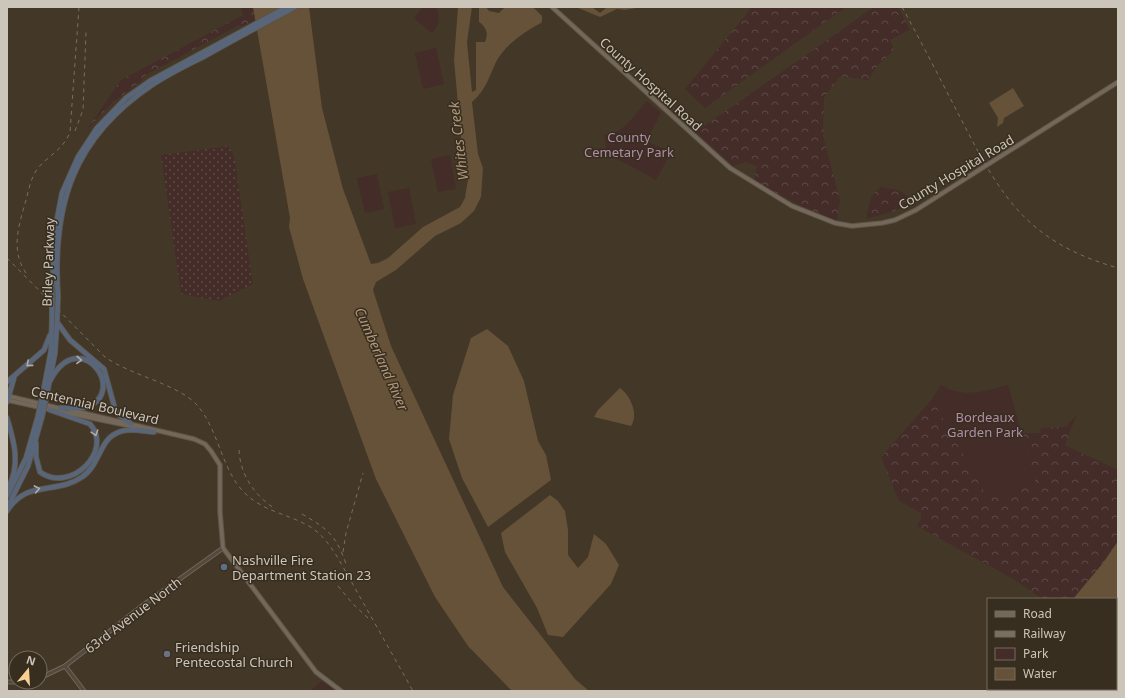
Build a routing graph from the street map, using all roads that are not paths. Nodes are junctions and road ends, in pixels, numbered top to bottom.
1 (287, 7) edge
2 (295, 7) edge
3 (552, 7) edge
4 (245, 31) junction
5 (1118, 82) edge
6 (55, 323) junction
7 (15, 377) junction
8 (50, 381) junction
9 (7, 382) edge
10 (45, 394) junction
11 (7, 399) edge
12 (60, 408) junction
13 (50, 410) junction
14 (40, 416) junction
15 (7, 418) edge
16 (131, 424) junction
17 (154, 432) junction
18 (178, 435) junction
19 (36, 443) junction
20 (7, 490) edge
21 (7, 496) edge
22 (7, 507) edge
23 (7, 511) edge
24 (224, 548) junction
25 (65, 666) junction
26 (48, 674) edge
27 (84, 691) edge
28 (341, 691) edge

1 - 4 highway, Briley Parkway
2 - 4 highway, Briley Parkway
3 - 5 main road, County Hospital Road
4 - 6 highway, Briley Parkway, bridge
4 - 6 highway, Briley Parkway, bridge
6 -> 7 highway
6 - 8 highway, Briley Parkway
6 - 10 highway, Briley Parkway
6 - 16 highway
7 - 9 highway
7 - 11 highway
8 - 10 highway, Briley Parkway
8 -> 12 highway
10 - 14 highway, Briley Parkway, bridge
11 - 12 main road, Centennial Boulevard
11 - 13 main road, Centennial Boulevard
12 - 16 main road, Centennial Boulevard
13 - 17 main road, Centennial Boulevard
13 -> 19 highway
14 - 19 highway, Briley Parkway
14 - 21 highway, Briley Parkway
15 - 20 highway
16 - 18 main road, Centennial Boulevard
17 - 18 main road, Centennial Boulevard
23 -> 17 highway
18 - 24 main road, Centennial Boulevard
19 - 22 highway, Briley Parkway
24 - 25 street, 63rd Avenue North
24 - 28 main road
25 - 26 street, 63rd Avenue North
25 - 27 street

